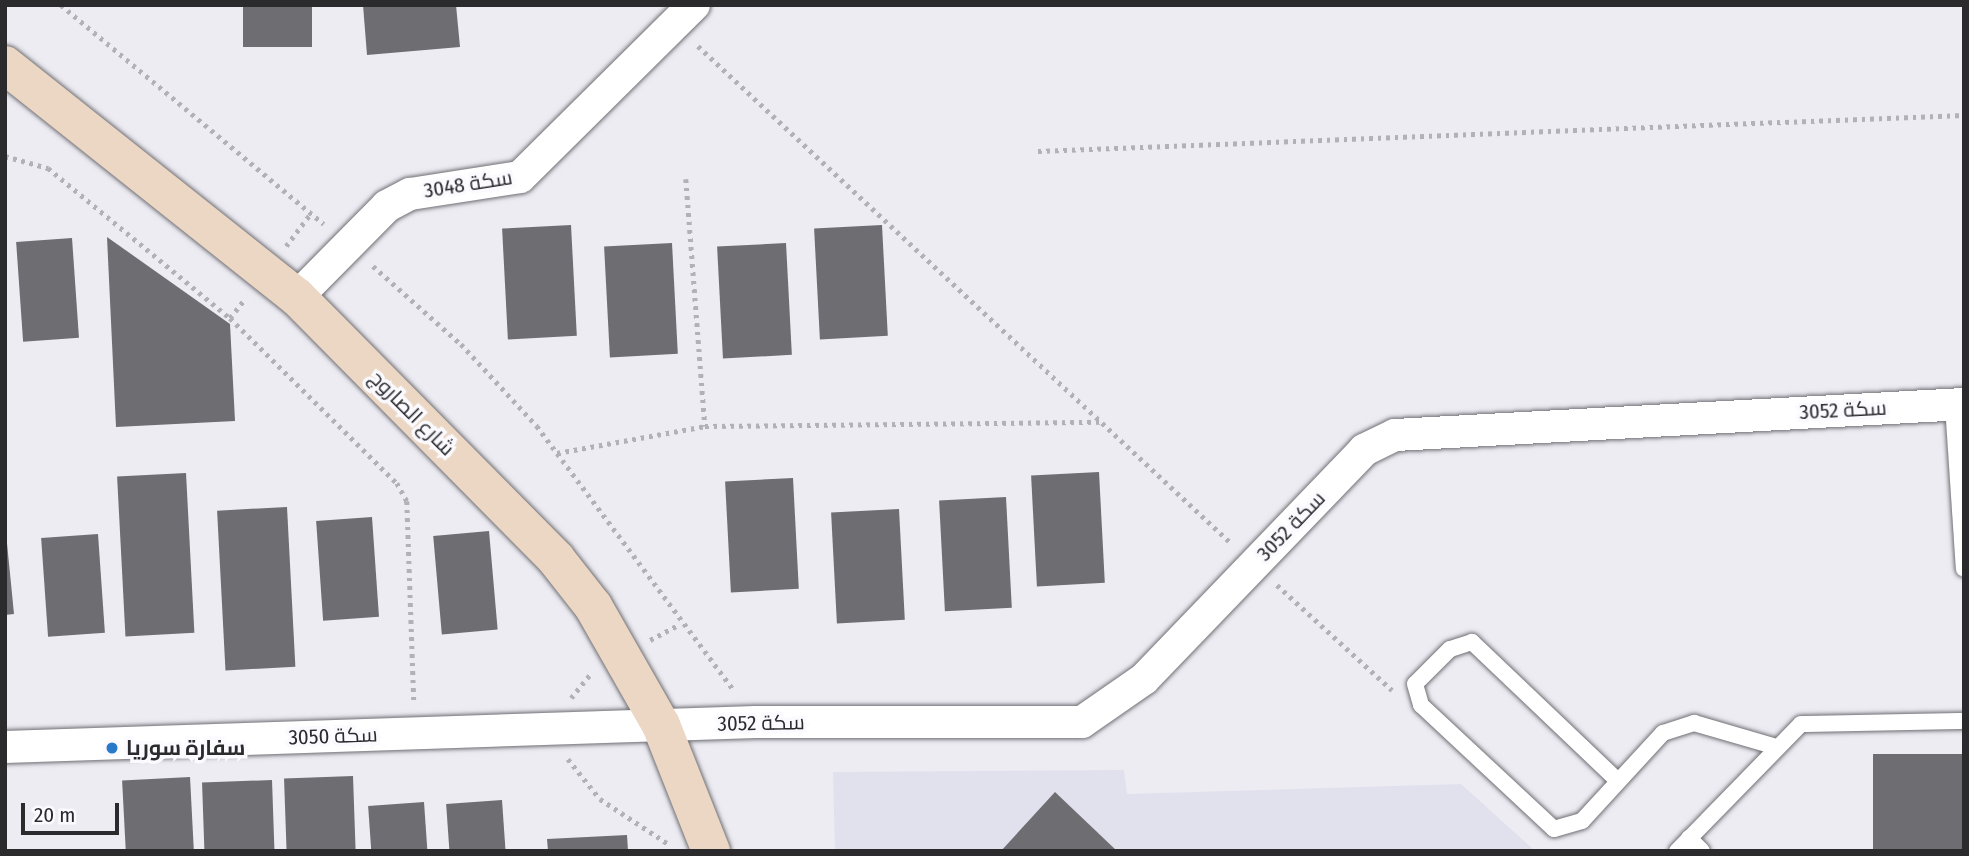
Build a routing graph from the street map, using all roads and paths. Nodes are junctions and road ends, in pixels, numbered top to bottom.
1 (61, 5) edge
2 (684, 15) edge
3 (5, 65) edge
4 (1964, 115) edge
5 (1038, 151) dead end
6 (5, 156) edge
7 (686, 179) dead end
8 (349, 245) junction
9 (298, 297) junction
10 (1959, 404) edge
11 (1103, 422) junction
12 (705, 426) junction
13 (557, 453) junction
14 (1254, 565) junction
15 (1964, 569) edge
16 (1395, 694) dead end
17 (1964, 721) edge
18 (755, 722) junction
19 (661, 725) junction
20 (570, 727) junction
21 (415, 733) junction
22 (1773, 746) junction
23 (5, 747) edge
24 (1618, 781) junction
25 (1689, 838) junction
26 (676, 851) edge
27 (711, 851) edge
28 (1677, 851) edge
29 (1702, 851) edge

1 - 8 path
2 - 8 street, سكة 3048
2 - 11 path
3 - 9 main road, شارع الصاروج
4 - 5 path
6 - 21 path
7 - 12 path
8 - 9 street, سكة 3048
8 - 13 path
9 - 19 main road, شارع الصاروج
10 - 14 street, سكة 3052
10 - 15 lane
11 - 12 path
11 - 14 path
12 - 13 path
13 - 18 path
14 - 16 path
14 - 18 street, سكة 3052
17 - 22 lane
18 - 19 street, سكة 3052
19 - 20 street, سكة 3050
19 - 27 main road, شارع الصاروج
20 - 21 street, سكة 3050
20 - 26 path
21 - 23 street, سكة 3050
22 - 24 lane
22 - 25 lane
24 - 24 lane
25 - 28 lane
25 - 29 lane

